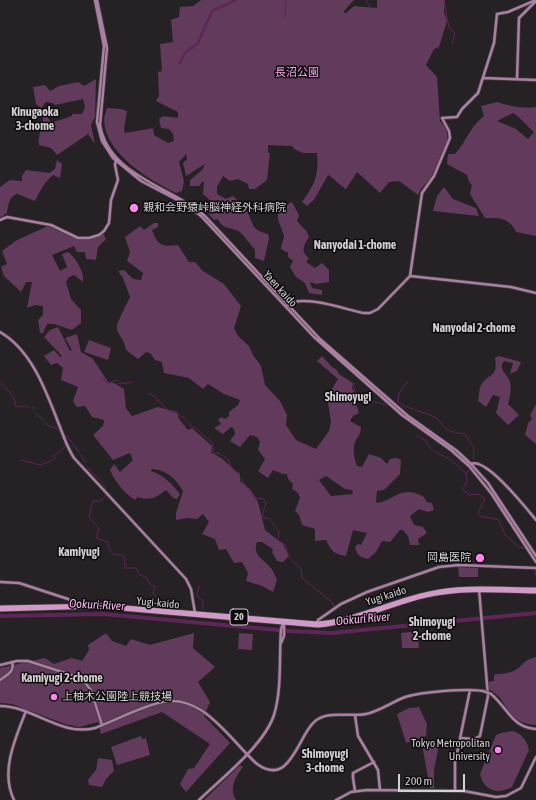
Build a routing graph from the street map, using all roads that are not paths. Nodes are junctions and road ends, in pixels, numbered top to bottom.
1 (96, 0) edge
2 (536, 0) edge
3 (483, 78) junction
4 (517, 79) junction
5 (536, 80) edge
6 (117, 159) junction
7 (0, 220) edge
8 (410, 276) junction
9 (536, 293) edge
10 (286, 306) junction
11 (0, 332) edge
12 (470, 465) junction
13 (536, 520) edge
14 (536, 556) edge
15 (536, 562) edge
16 (536, 568) edge
17 (0, 582) edge
18 (479, 590) junction
19 (536, 590) edge
20 (72, 606) junction
21 (0, 608) edge
22 (195, 614) junction
23 (284, 623) junction
24 (317, 623) junction
25 (12, 662) junction
26 (0, 665) edge
27 (0, 680) edge
28 (470, 690) junction
29 (0, 706) edge
30 (26, 711) junction
31 (355, 716) junction
32 (102, 725) junction
33 (536, 729) edge
34 (460, 738) junction
35 (246, 754) junction
36 (536, 756) edge
37 (374, 762) junction
38 (380, 790) junction
39 (355, 791) junction
40 (455, 791) junction
41 (14, 800) edge
42 (199, 800) edge
43 (336, 800) edge

1 - 6 street, Yaen kaido
2 - 3 street
2 - 4 street
3 - 4 street
3 - 8 street
4 - 5 street
6 - 7 street
6 - 10 street, Yaen kaido
8 - 9 street
8 - 10 street
10 - 12 street, Yaen kaido
11 - 22 street
12 - 13 street
12 - 14 street, Yaen kaido
12 - 15 street, Yaen kaido
16 - 24 street
17 - 20 street
18 - 19 main road, Yugi kaido / 20
18 - 23 main road, Yugi kaido / 20
18 - 24 main road, Yugi kaido / 20
18 - 34 street
20 - 21 main road, Yugi-kaido / 20
20 - 22 main road, Yugi-kaido / 20
22 - 23 main road, Yugi kaido / 20
23 - 24 main road, Yugi kaido / 20
23 - 35 street
25 - 26 street
25 - 27 street
25 - 32 street
28 - 31 street
28 - 33 street, bridge
28 - 34 street
29 - 30 street
30 - 32 street
30 - 41 street
31 - 35 street
31 - 37 street
32 - 35 street
34 - 40 street
35 - 42 street
36 - 40 street
37 - 38 street
37 - 39 street
38 - 39 street
38 - 40 street
39 - 43 street

